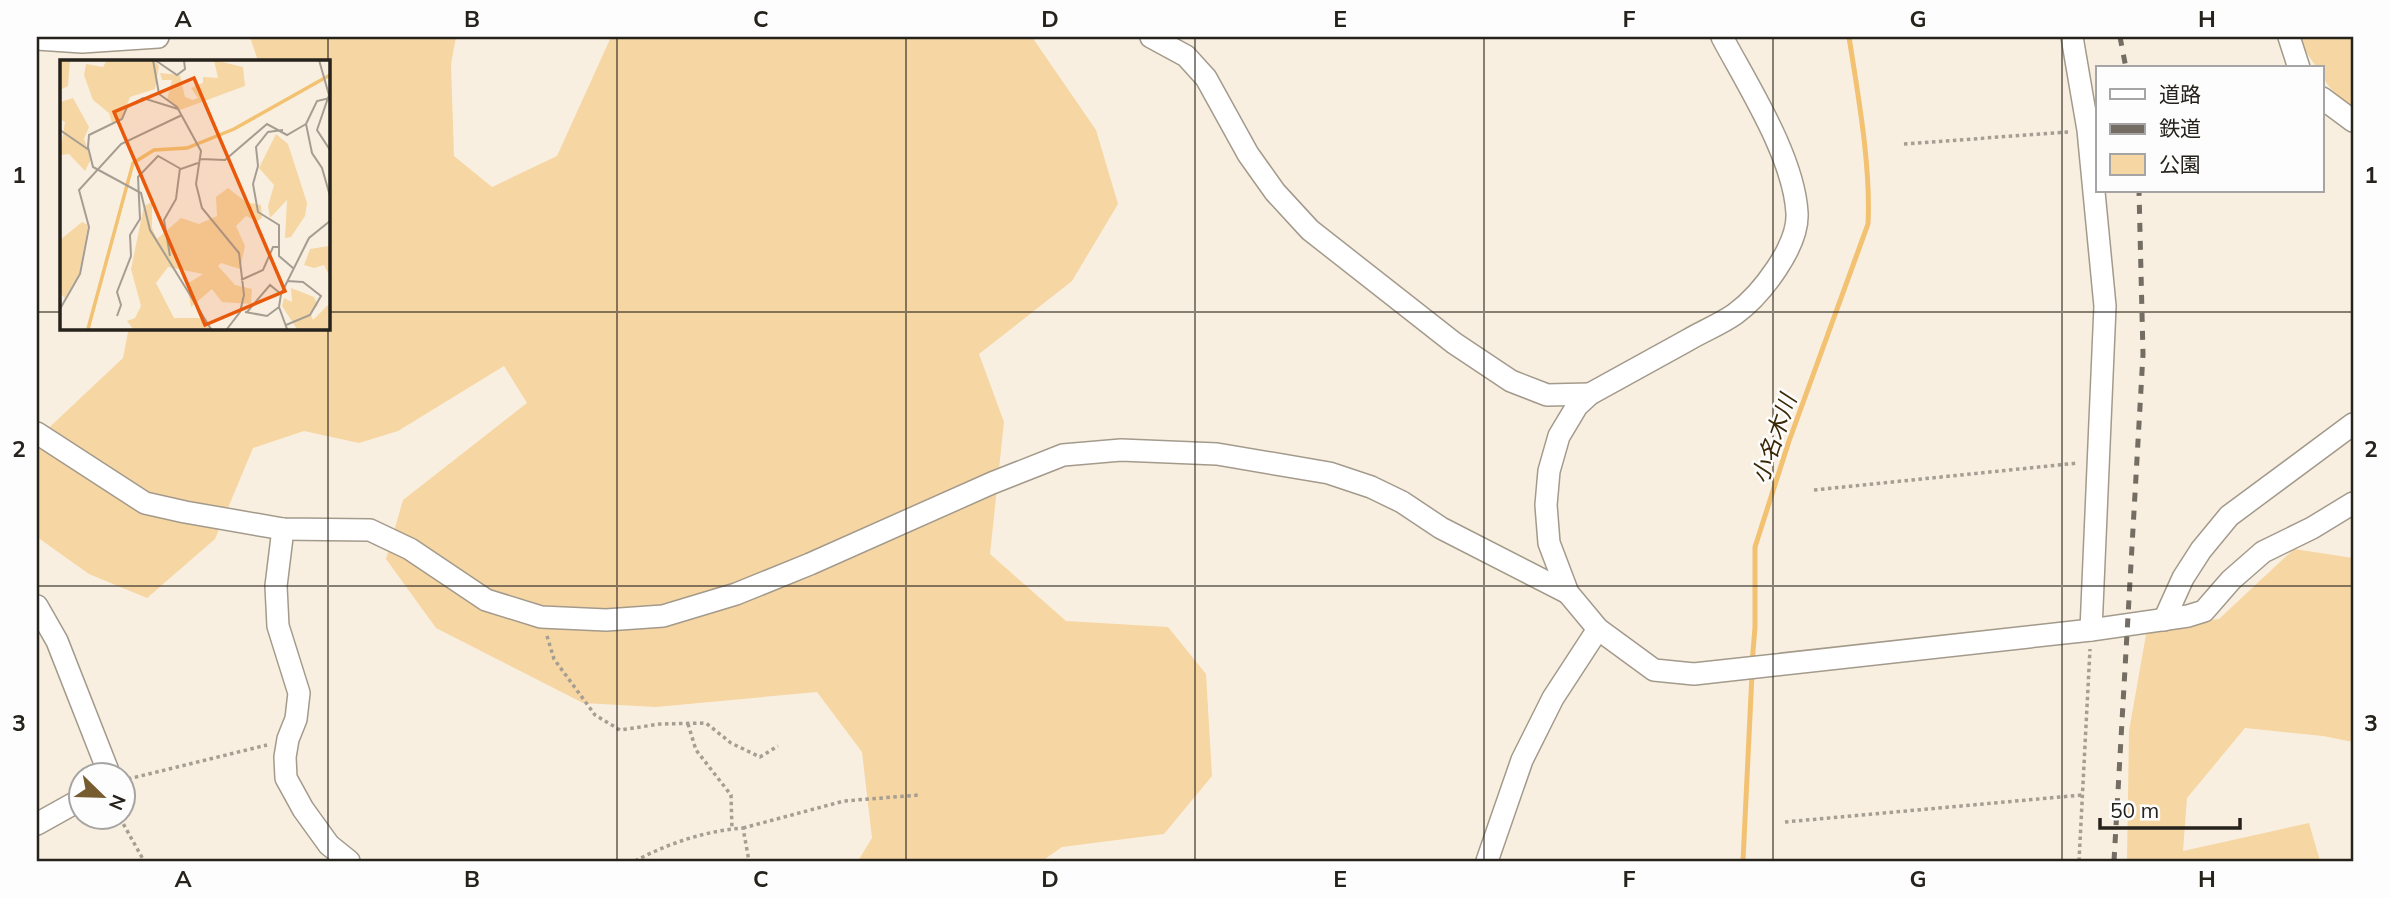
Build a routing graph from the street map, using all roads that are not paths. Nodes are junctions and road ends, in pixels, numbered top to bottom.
1 (158, 37) edge
2 (1151, 37) edge
3 (1722, 37) edge
4 (2072, 37) edge
5 (2288, 37) edge
6 (37, 39) edge
7 (2298, 66) edge
8 (2324, 99) edge
9 (2353, 121) edge
10 (1590, 394) junction
11 (2353, 424) edge
12 (37, 433) edge
13 (2353, 503) edge
14 (284, 529) junction
15 (1568, 593) junction
16 (37, 606) edge
17 (2164, 620) junction
18 (1598, 629) junction
19 (2091, 629) junction
20 (105, 762) edge
21 (66, 808) edge
22 (37, 824) edge
23 (349, 861) edge
24 (1487, 861) edge

1 - 6 street
2 - 10 street
3 - 10 street
4 - 19 street
5 - 7 street
8 - 9 street
10 - 15 street
11 - 17 street
12 - 14 street
13 - 17 street
14 - 15 street
14 - 23 street
15 - 18 street
16 - 20 street
17 - 19 street
18 - 19 street
18 - 24 street
21 - 22 street

